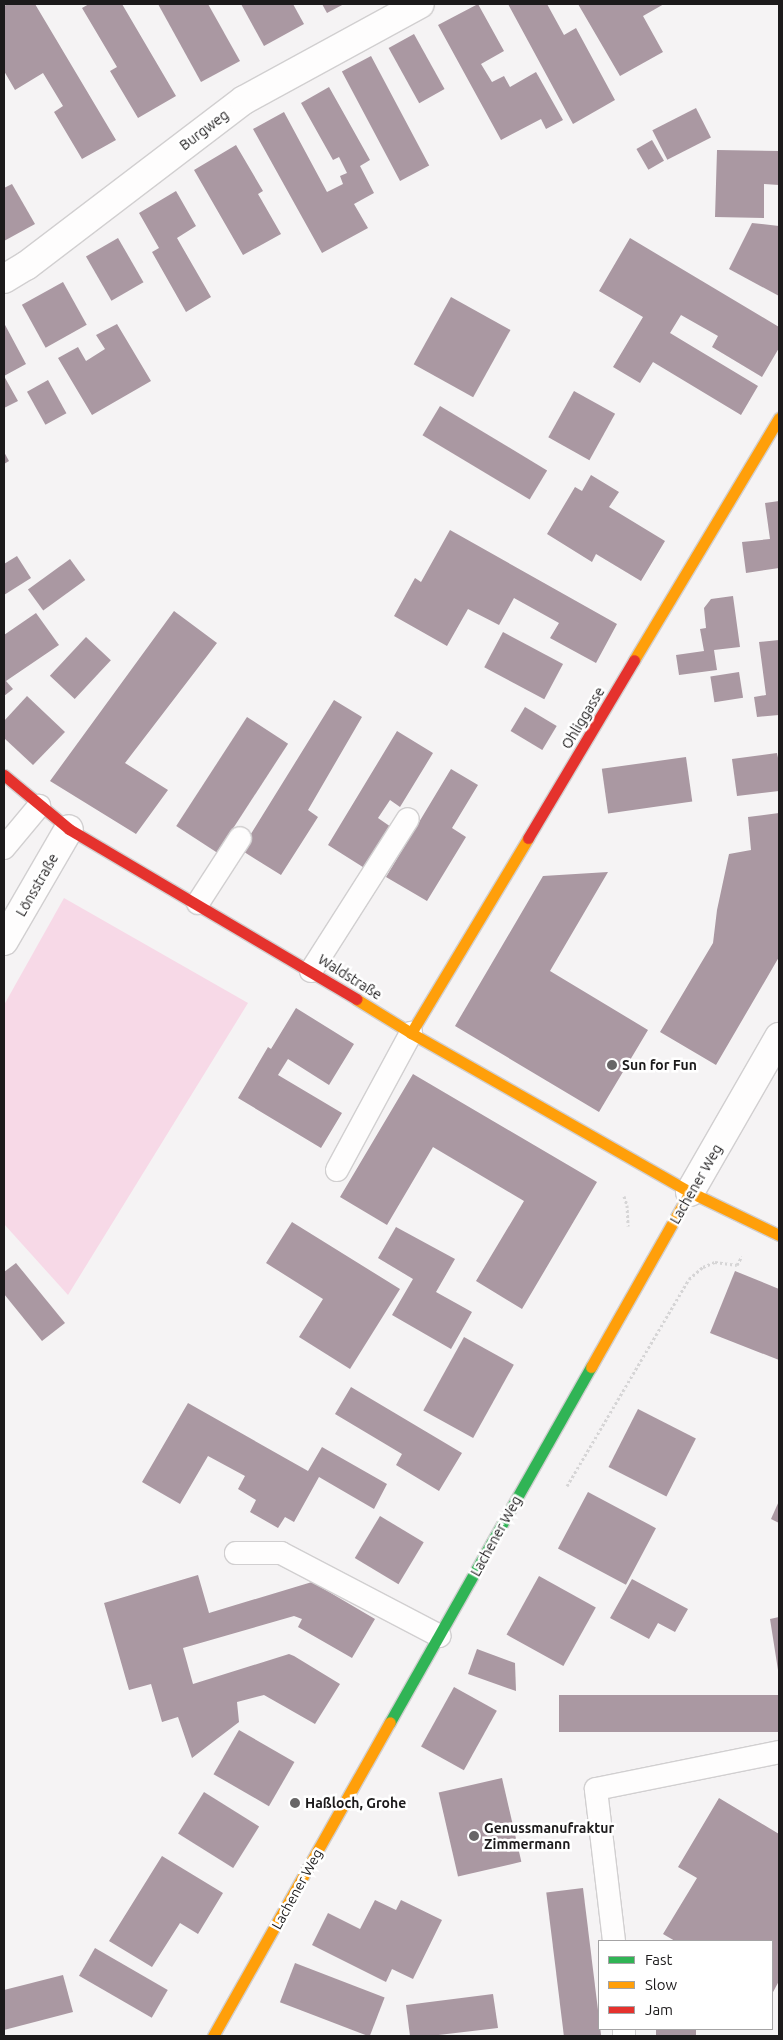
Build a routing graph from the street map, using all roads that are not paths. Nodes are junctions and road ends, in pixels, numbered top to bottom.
1 (420, 4) edge
2 (4, 279) edge
3 (779, 418) edge
4 (4, 774) edge
5 (39, 806) junction
6 (408, 819) dead end
7 (69, 829) junction
8 (240, 838) dead end
9 (4, 848) edge
10 (198, 903) junction
11 (4, 941) edge
12 (311, 971) junction
13 (411, 1033) junction
14 (779, 1037) edge
15 (337, 1170) dead end
16 (690, 1192) junction
17 (779, 1235) edge
18 (236, 1553) dead end
19 (440, 1636) junction
20 (779, 1752) edge
21 (614, 1940) edge
22 (214, 2036) edge

1 - 2 street, Burgweg
3 - 13 main road, Ohliggasse
4 - 5 main road, Waldstraße
5 - 7 main road, Waldstraße
5 - 9 lane
6 - 12 lane
7 - 10 main road, Waldstraße
7 - 11 street, Lönsstraße
8 - 10 lane
10 - 12 main road, Waldstraße
12 - 13 main road, Waldstraße
13 - 15 lane
13 - 16 main road, Waldstraße
14 - 16 street, Lachener Weg
16 - 17 main road, Waldstraße
16 - 19 main road, Lachener Weg
18 - 19 lane
19 - 22 main road, Lachener Weg
20 - 21 lane

